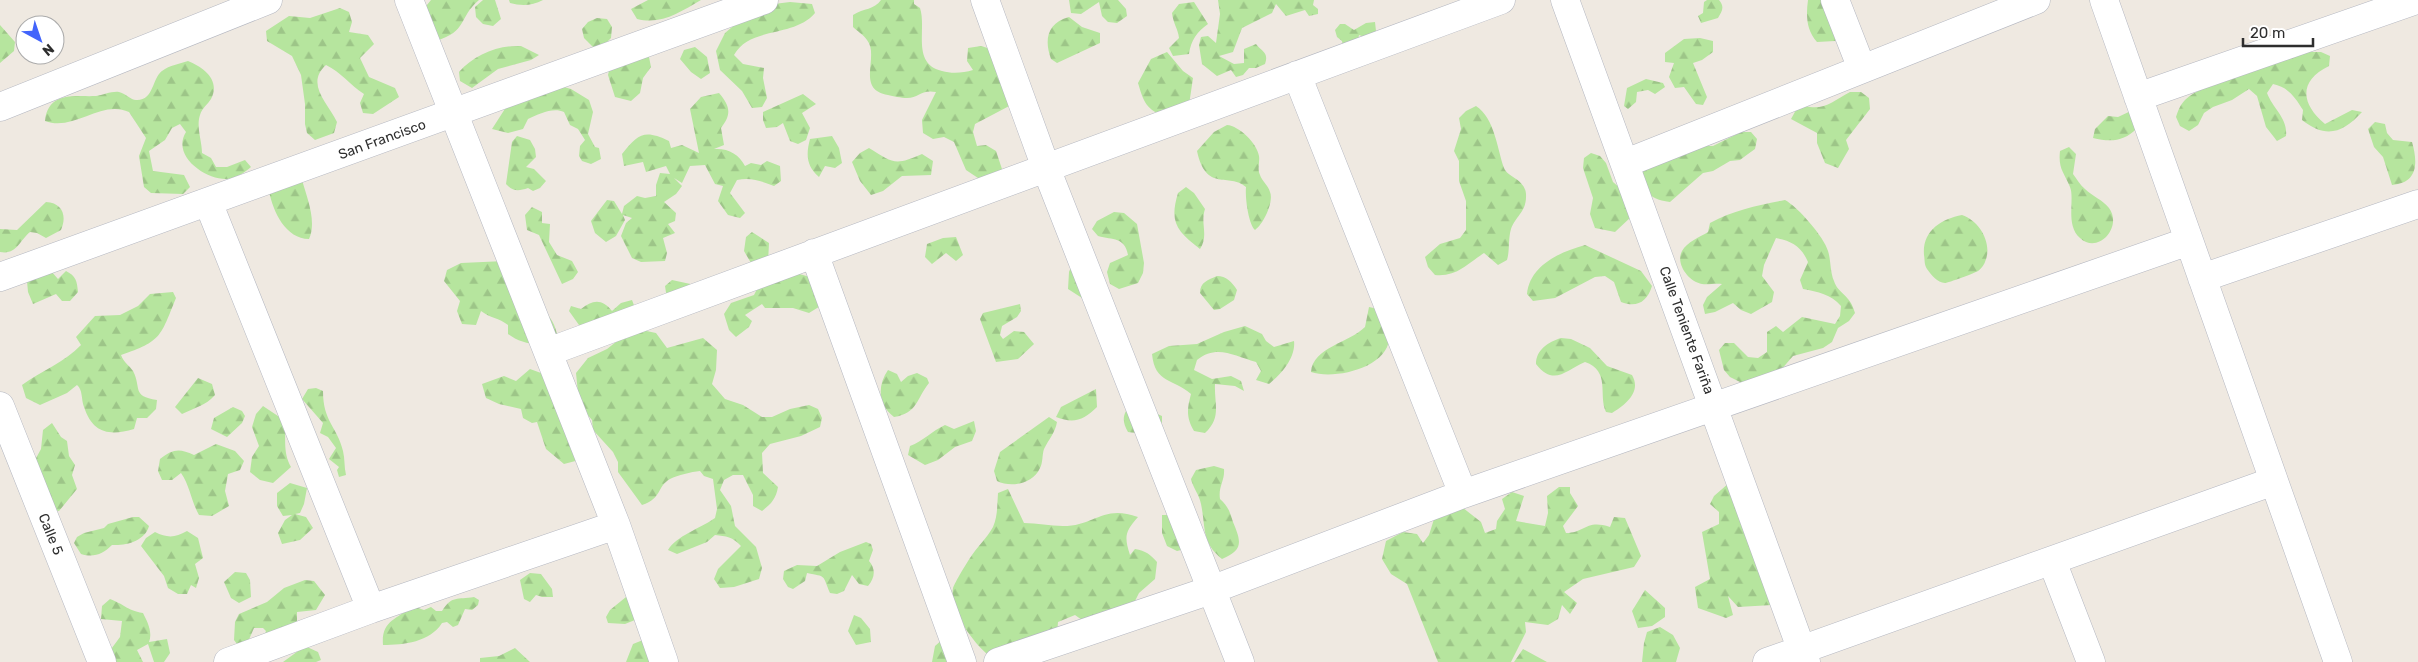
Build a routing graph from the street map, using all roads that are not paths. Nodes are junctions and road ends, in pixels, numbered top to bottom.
1 (268, 0) edge
2 (409, 0) edge
3 (764, 0) edge
4 (985, 0) edge
5 (1501, 0) edge
6 (1565, 0) edge
7 (1835, 0) edge
8 (2036, 0) edge
9 (2104, 0) edge
10 (2416, 0) edge
11 (1862, 70) junction
12 (1297, 75) junction
13 (2138, 97) junction
14 (0, 107) edge
15 (453, 113) junction
16 (1626, 163) junction
17 (1046, 168) junction
18 (208, 202) junction
19 (2418, 204) edge
20 (2189, 241) junction
21 (814, 253) junction
22 (0, 277) edge
23 (2202, 278) junction
24 (548, 352) junction
25 (0, 406) edge
26 (1715, 408) junction
27 (2274, 481) junction
28 (1464, 494) junction
29 (616, 525) junction
30 (2052, 561) junction
31 (1211, 590) junction
32 (371, 610) junction
33 (1804, 656) edge
34 (102, 662) edge
35 (228, 662) edge
36 (664, 662) edge
37 (962, 662) edge
38 (998, 662) edge
39 (1240, 662) edge
40 (1767, 662) edge
41 (2090, 662) edge
42 (2338, 662) edge

1 - 14 street
2 - 15 street
3 - 15 street, San Francisco
4 - 17 street
5 - 12 street
6 - 16 street, Calle Teniente Fariña
7 - 11 street
8 - 11 street
9 - 13 street
10 - 13 street
11 - 16 street
12 - 17 street
12 - 28 street
13 - 20 street
15 - 18 street, San Francisco
15 - 24 street
16 - 26 street, Calle Teniente Fariña
17 - 21 street
17 - 31 street
18 - 22 street, San Francisco
18 - 32 street
19 - 23 street
20 - 23 street
20 - 26 street
21 - 24 street
21 - 37 street
23 - 27 street
24 - 29 street
25 - 34 street, Calle 5
26 - 28 street
26 - 33 street, Calle Teniente Fariña
27 - 30 street
27 - 42 street
28 - 31 street
29 - 32 street
29 - 36 street
30 - 33 street
30 - 41 street
31 - 38 street
31 - 39 street
32 - 35 street
33 - 40 street

